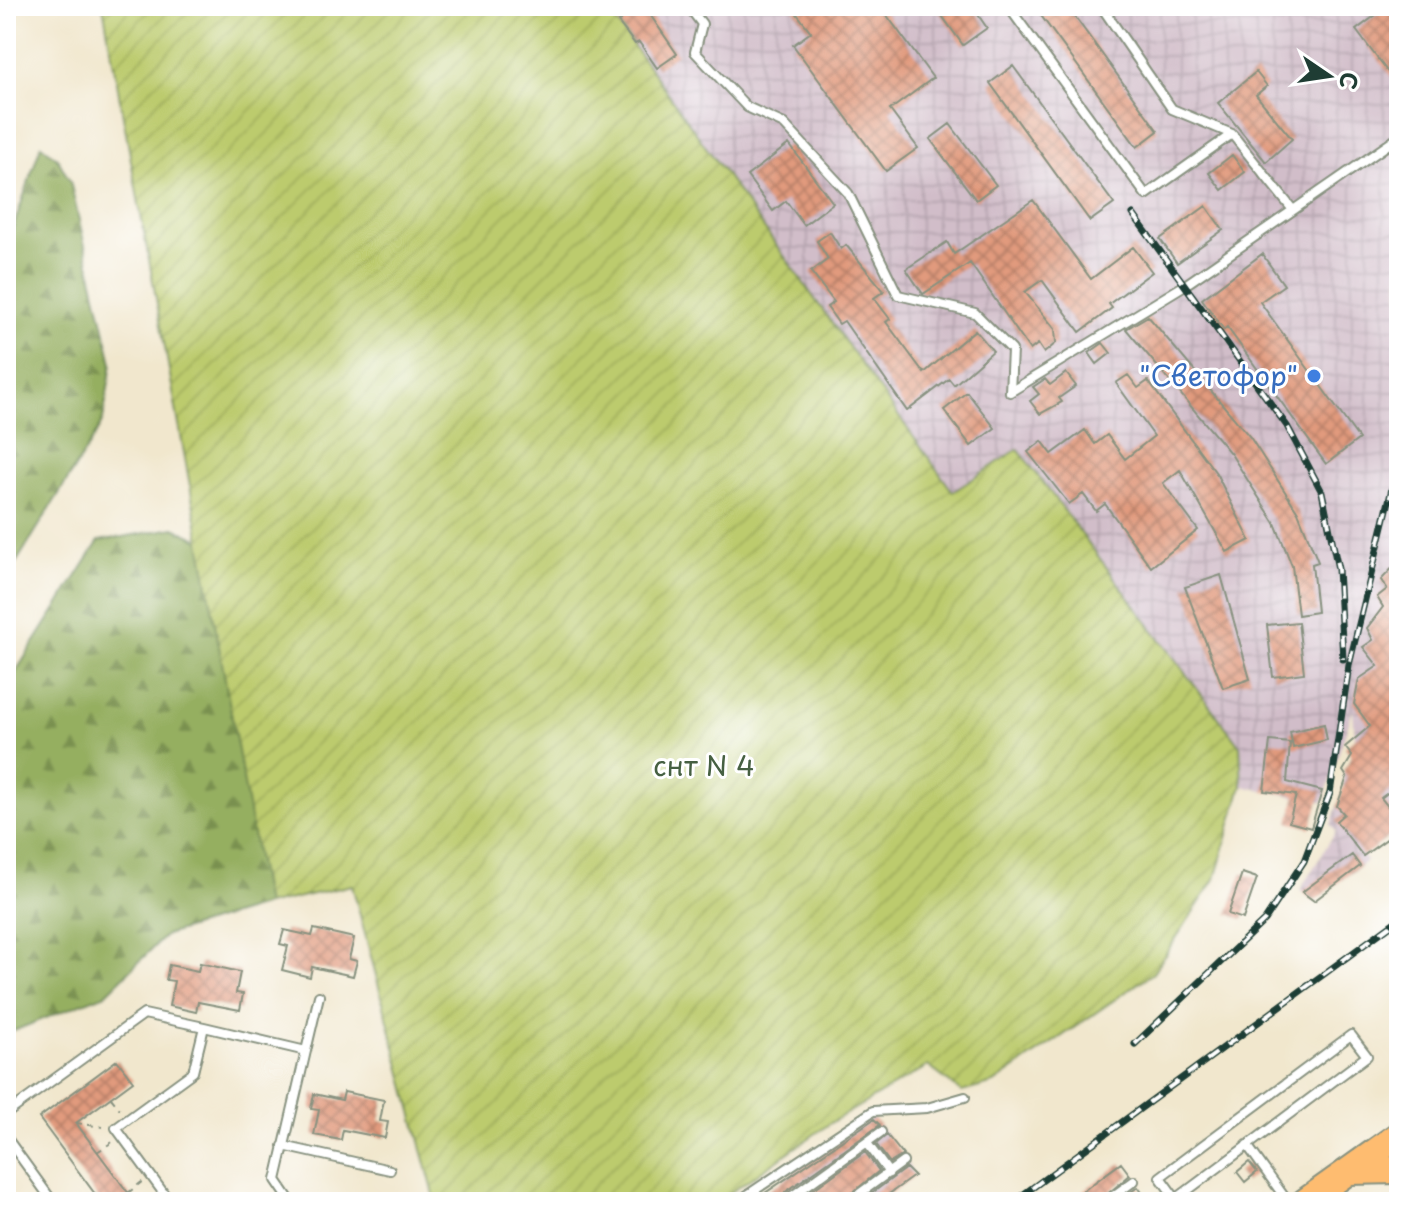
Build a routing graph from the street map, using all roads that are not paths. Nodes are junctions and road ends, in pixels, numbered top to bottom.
1 (1008, 6) edge
2 (1101, 6) edge
3 (689, 7) edge
4 (1232, 134) junction
5 (1399, 137) edge
6 (1293, 210) junction
7 (319, 996) dead end
8 (204, 1027) junction
9 (306, 1051) junction
10 (965, 1097) dead end
11 (6, 1114) edge
12 (881, 1132) dead end
13 (1399, 1135) edge
14 (6, 1137) edge
15 (867, 1143) junction
16 (1247, 1145) junction
17 (283, 1146) junction
18 (903, 1162) dead end
19 (390, 1170) dead end
20 (1399, 1170) edge
21 (1349, 1171) junction
22 (889, 1173) junction
23 (1134, 1181) dead end
24 (53, 1202) edge
25 (170, 1202) edge
26 (291, 1202) edge
27 (737, 1202) edge
28 (784, 1202) edge
29 (848, 1202) edge
30 (1105, 1202) edge
31 (1288, 1202) edge
32 (1305, 1202) edge

1 - 4 lane
2 - 4 lane
3 - 6 lane
4 - 6 lane
5 - 6 lane
7 - 9 lane
8 - 9 lane
8 - 11 lane
8 - 25 lane
9 - 17 lane
10 - 27 lane
12 - 15 lane
13 - 21 main road
14 - 24 lane
15 - 22 lane
15 - 28 lane
16 - 16 lane
16 - 31 lane
17 - 19 lane
17 - 26 lane
18 - 22 lane
20 - 21 main road
21 - 32 main road
22 - 29 lane
23 - 30 lane

